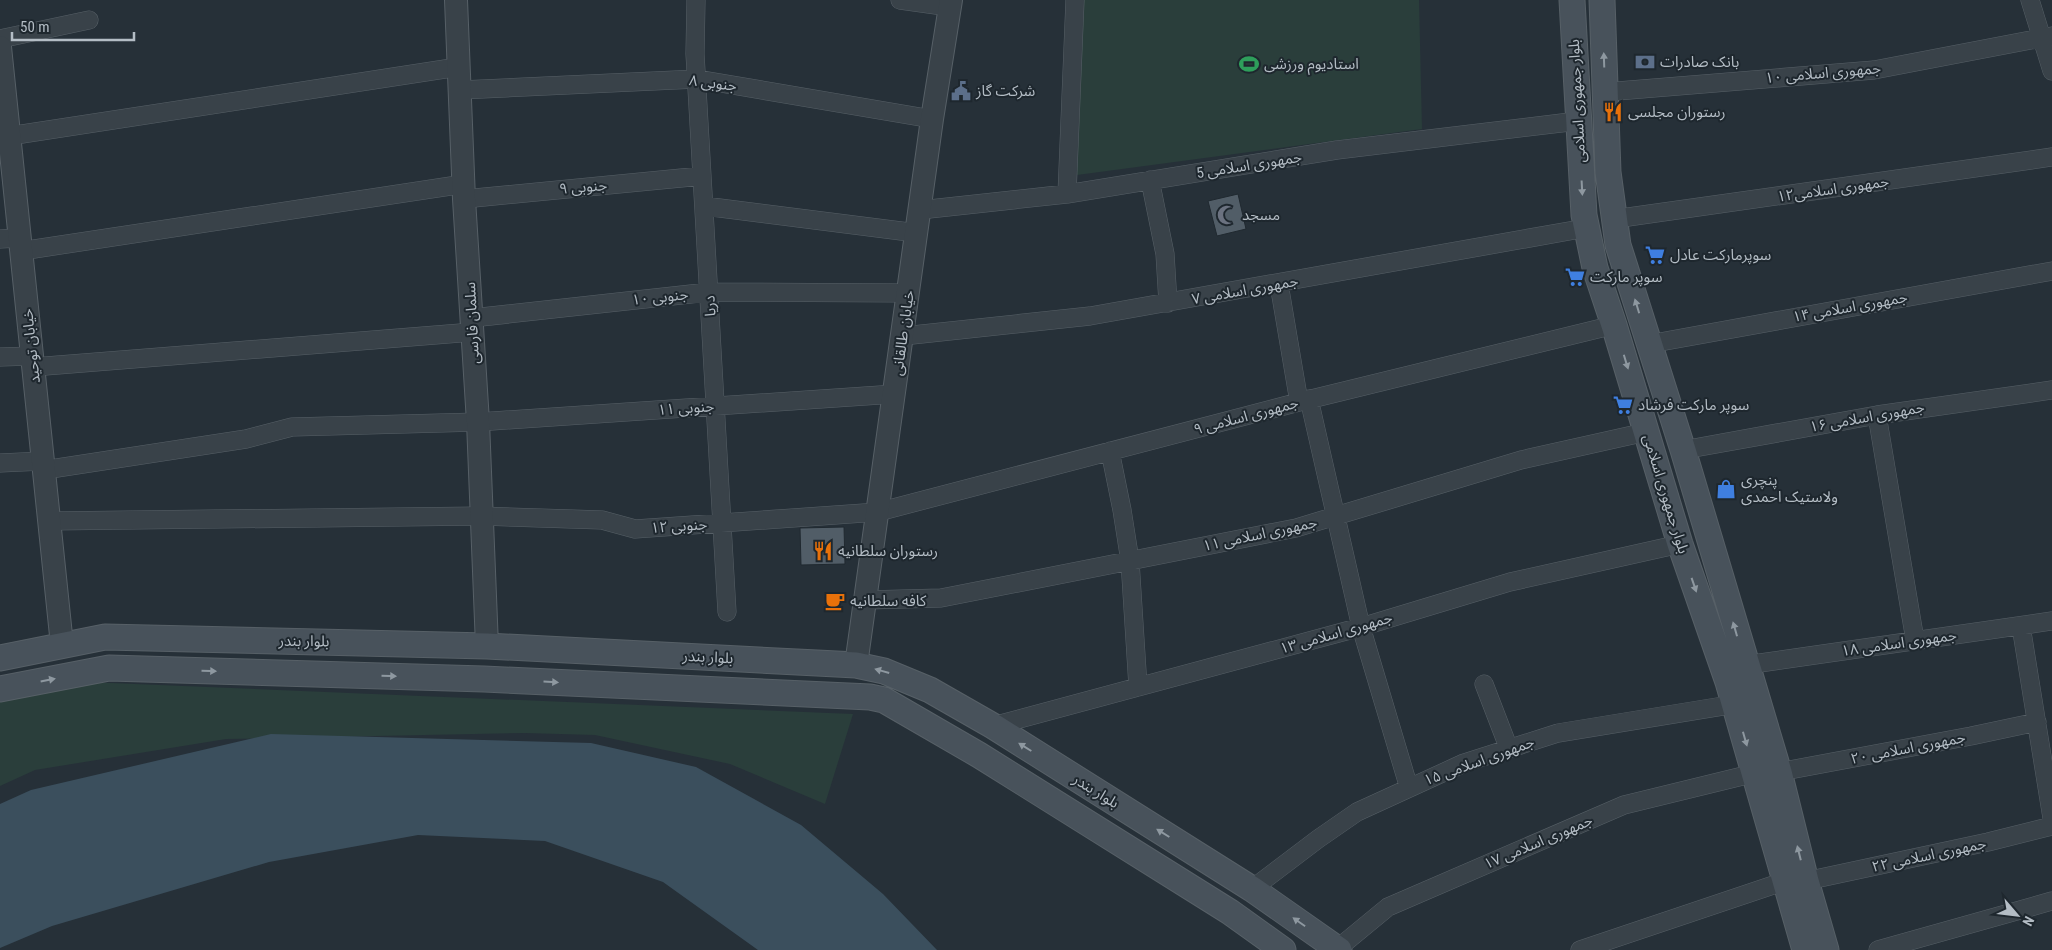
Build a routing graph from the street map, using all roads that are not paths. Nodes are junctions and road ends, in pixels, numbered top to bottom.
1 (456, 0) edge
2 (696, 0) edge
3 (900, 0) edge
4 (1074, 0) edge
5 (1572, 0) edge
6 (1602, 0) edge
7 (2030, 0) edge
8 (951, 4) edge
9 (89, 20) dead end
10 (2046, 37) edge
11 (0, 39) edge
12 (0, 47) edge
13 (458, 67) junction
14 (2052, 71) edge
15 (696, 79) junction
16 (460, 90) junction
17 (1604, 92) junction
18 (932, 119) junction
19 (1578, 121) junction
20 (6, 128) edge
21 (2052, 157) edge
22 (702, 176) junction
23 (1150, 180) junction
24 (464, 191) junction
25 (1068, 194) junction
26 (704, 206) junction
27 (920, 210) junction
28 (1614, 219) junction
29 (1586, 228) junction
30 (916, 233) junction
31 (14, 243) edge
32 (2052, 271) edge
33 (1279, 284) junction
34 (710, 292) junction
35 (908, 293) junction
36 (1168, 303) junction
37 (1614, 324) junction
38 (473, 325) junction
39 (902, 336) junction
40 (1649, 344) junction
41 (0, 357) edge
42 (33, 361) junction
43 (2052, 390) edge
44 (895, 394) junction
45 (1304, 401) junction
46 (716, 406) junction
47 (1877, 415) junction
48 (478, 422) junction
49 (1646, 432) junction
50 (1683, 450) junction
51 (1110, 451) junction
52 (0, 463) edge
53 (44, 465) junction
54 (878, 512) junction
55 (481, 516) junction
56 (1336, 516) junction
57 (49, 521) junction
58 (721, 523) junction
59 (1680, 544) junction
60 (1130, 561) junction
61 (866, 600) junction
62 (727, 612) dead end
63 (2052, 621) edge
64 (1361, 626) junction
65 (2021, 626) junction
66 (1915, 640) junction
67 (358, 643) junction
68 (62, 645) junction
69 (487, 646) junction
70 (0, 658) edge
71 (856, 665) junction
72 (1746, 665) junction
73 (358, 675) junction
74 (1484, 684) dead end
75 (1138, 687) junction
76 (0, 689) edge
77 (1735, 704) junction
78 (2037, 722) junction
79 (993, 726) junction
80 (1509, 749) junction
81 (1767, 772) junction
82 (1409, 788) junction
83 (2052, 818) edge
84 (2052, 826) edge
85 (1796, 881) junction
86 (1252, 889) junction
87 (2052, 901) edge
88 (1338, 949) edge
89 (1283, 950) edge
90 (1580, 950) edge
91 (1805, 950) edge
92 (1826, 950) edge
93 (1878, 950) edge

1 - 13 street, سلمان فارسی
2 - 15 street, دریا
3 - 8 street
4 - 25 street
5 - 19 main road, بلوار جمهوری اسلامی
17 -> 6 main road, بلوار جمهوری اسلامی
7 - 10 street
8 - 18 street, خیابان طالقانی
9 - 11 street
10 - 14 street
10 - 17 street, جمهوری اسلامی ۱۰
12 - 20 street, خیابان توحید
13 - 16 street, سلمان فارسی
13 - 20 street
15 - 16 street, ۸ جنوبی
15 - 18 street, ۸ جنوبی
15 - 22 street, دریا
16 - 24 street, سلمان فارسی
17 - 28 main road, بلوار جمهوری اسلامی
18 - 27 street, خیابان طالقانی
19 - 23 street, جمهوری اسلامی 5
19 -> 29 main road, بلوار جمهوری اسلامی
20 - 31 street, خیابان توحید
21 - 28 street, جمهوری اسلامی۱۲
22 - 24 street, ۹ جنوبی
22 - 26 street, دریا
23 - 25 street, جمهوری اسلامی 5
23 - 36 street
24 - 31 street, ۹ جنوبی
24 - 38 street, سلمان فارسی
25 - 27 street, جمهوری اسلامی 5
26 - 30 street
26 - 34 street, دریا
27 - 30 street, خیابان طالقانی
40 -> 28 main road, بلوار جمهوری اسلامی
29 - 33 street, جمهوری اسلامی ۷
29 - 37 main road, بلوار جمهوری اسلامی
30 - 35 street, خیابان طالقانی
31 - 42 street, خیابان توحید
32 - 40 street, جمهوری اسلامی ۱۴
33 - 36 street, جمهوری اسلامی ۷
33 - 45 street
34 - 35 street, ۱۰ جنوبی
34 - 38 street, ۱۰ جنوبی
34 - 46 street, دریا
35 - 39 street, خیابان طالقانی
36 - 39 street, جمهوری اسلامی ۷
37 - 45 street, جمهوری اسلامی ۹
37 -> 49 main road, بلوار جمهوری اسلامی
38 - 42 street, ۱۰ جنوبی
38 - 48 street, سلمان فارسی
39 - 44 street, خیابان طالقانی
40 - 50 main road, بلوار جمهوری اسلامی
41 - 42 street, ۱۰ جنوبی
42 - 53 street, خیابان توحید
43 - 47 street, جمهوری اسلامی ۱۶
44 - 46 street, ۱۱ جنوبی
44 - 54 street, خیابان طالقانی
45 - 51 street, جمهوری اسلامی ۹
45 - 56 street
46 - 48 street, ۱۱ جنوبی
46 - 58 street, دریا
47 - 50 street, جمهوری اسلامی ۱۶
47 - 66 street
48 - 53 street, ۱۱ جنوبی
48 - 55 street, سلمان فارسی
49 - 56 street, جمهوری اسلامی ۱۱
49 - 59 main road, بلوار جمهوری اسلامی
72 -> 50 main road, بلوار جمهوری اسلامی
51 - 54 street, جمهوری اسلامی ۹
51 - 60 street
52 - 53 street, ۱۱ جنوبی
53 - 57 street, خیابان توحید
54 - 58 street, ۱۲ جنوبی
54 - 61 street, خیابان طالقانی
55 - 57 street, ۱۲ جنوبی
55 - 58 street, ۱۲ جنوبی
55 - 69 street, سلمان فارسی
56 - 60 street, جمهوری اسلامی ۱۱
56 - 64 street
57 - 68 street, خیابان توحید
58 - 62 street, دریا
59 - 64 street, جمهوری اسلامی ۱۳
59 -> 77 main road, بلوار جمهوری اسلامی
60 - 61 street, جمهوری اسلامی ۱۱
60 - 75 street
61 - 71 street, خیابان طالقانی
63 - 65 street, جمهوری اسلامی ۱۸
64 - 75 street, جمهوری اسلامی ۱۳
64 - 82 street
65 - 66 street, جمهوری اسلامی ۱۸
65 - 78 street
66 - 72 street, جمهوری اسلامی ۱۸
67 - 68 main road, بلوار بندر
67 - 69 main road, بلوار بندر
67 - 73 main road
68 - 70 main road, بلوار بندر
69 - 71 main road, بلوار بندر
79 -> 71 main road, بلوار بندر
72 - 81 main road, بلوار جمهوری اسلامی
76 -> 73 main road, بلوار بندر
73 -> 89 main road, بلوار بندر
74 - 80 street
75 - 79 street, جمهوری اسلامی ۱۳
77 - 80 street, جمهوری اسلامی ۱۵
77 -> 81 main road, بلوار جمهوری اسلامی
78 - 81 street, جمهوری اسلامی ۲۰
78 - 83 street
86 -> 79 main road, بلوار بندر
80 - 82 street, جمهوری اسلامی ۱۵
81 - 85 main road, بلوار جمهوری اسلامی
81 - 88 street, جمهوری اسلامی ۱۷
82 - 86 street, جمهوری اسلامی ۱۵
84 - 85 street, جمهوری اسلامی ۲۲
85 - 90 street, جمهوری اسلامی ۲۲
85 - 91 main road, بلوار جمهوری اسلامی
85 - 92 main road, بلوار جمهوری اسلامی
88 -> 86 main road, بلوار بندر
87 - 93 street

